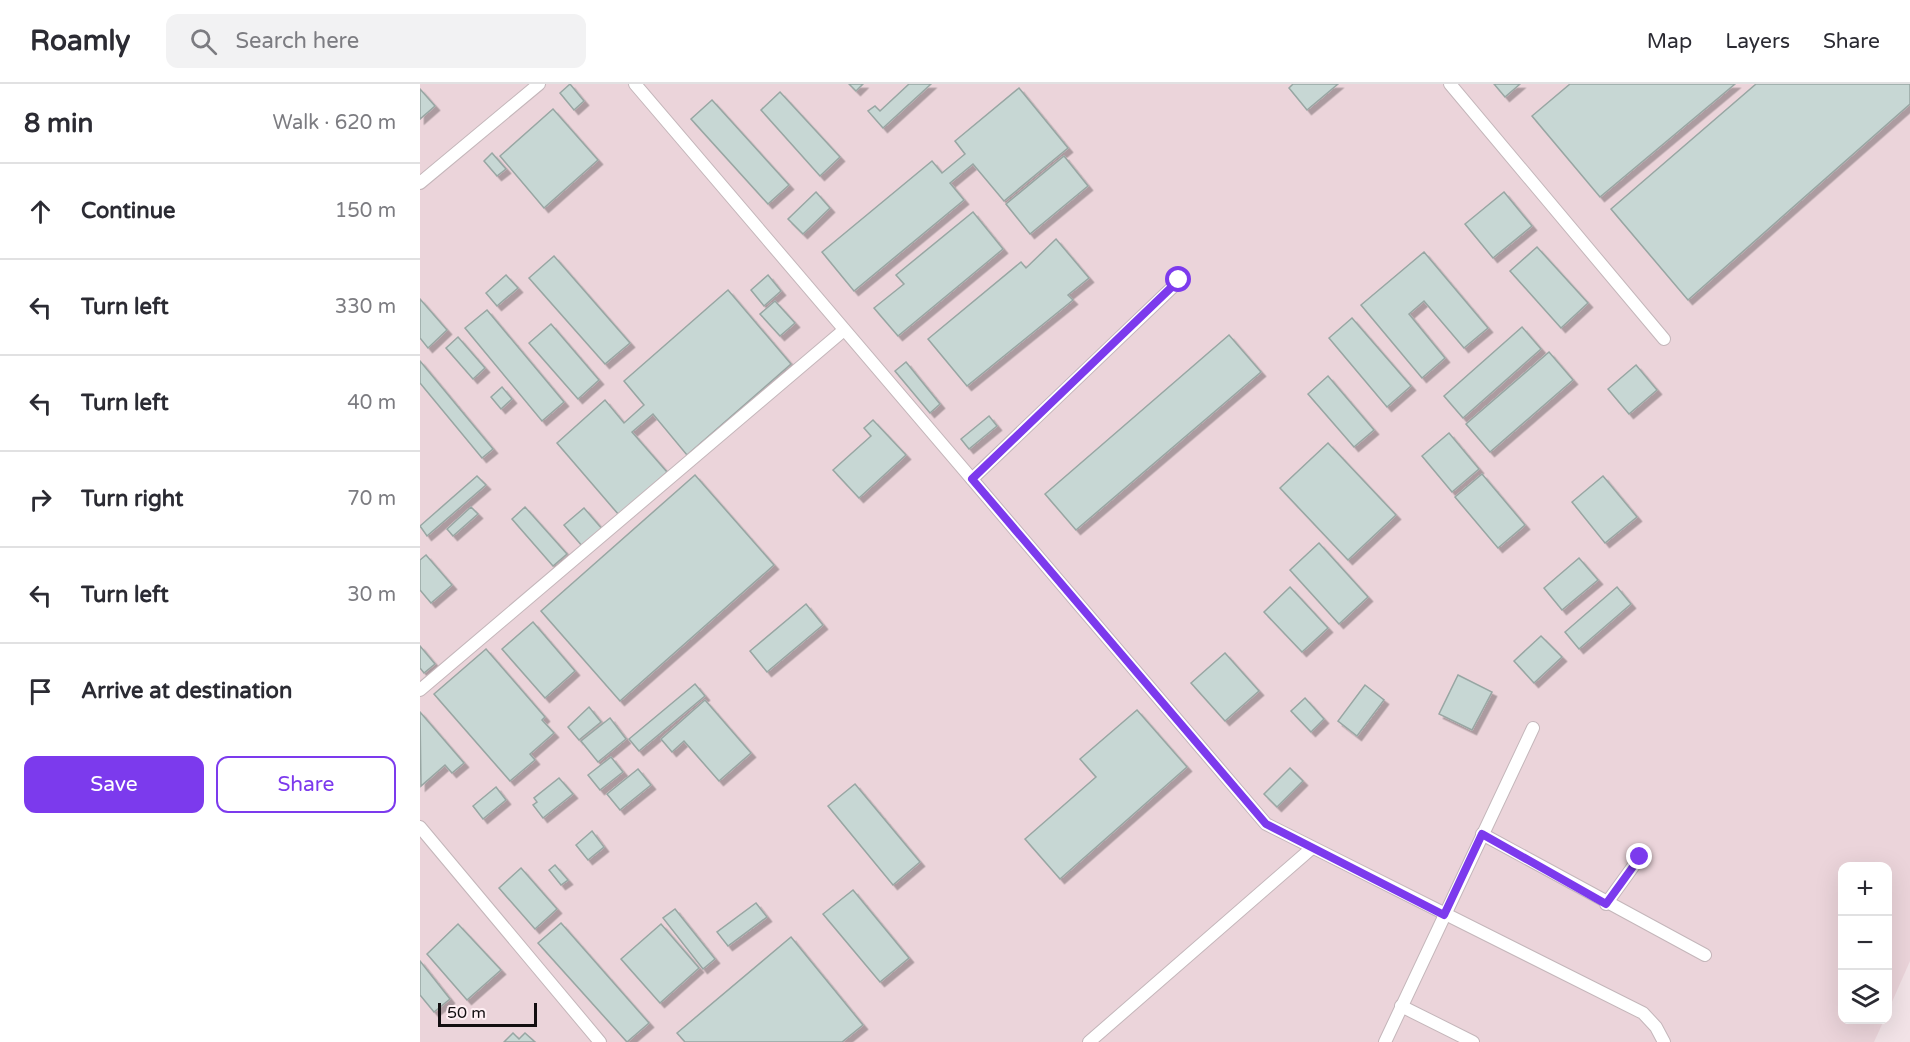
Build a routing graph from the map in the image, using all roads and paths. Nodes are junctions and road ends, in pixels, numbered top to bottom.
1 (539, 84) edge
2 (635, 84) edge
3 (1450, 84) edge
4 (420, 183) edge
5 (1179, 280) dead end
6 (844, 330) junction
7 (1664, 339) dead end
8 (972, 479) junction
9 (420, 690) edge
10 (1533, 728) dead end
11 (420, 827) edge
12 (1482, 834) junction
13 (1312, 848) junction
14 (1640, 857) dead end
15 (1606, 904) junction
16 (1444, 915) junction
17 (1705, 955) dead end
18 (1401, 1006) junction
19 (600, 1042) edge
20 (1089, 1042) edge
21 (1385, 1042) edge
22 (1473, 1042) edge
23 (1664, 1042) edge

1 - 4 street
2 - 6 street
3 - 7 street
5 - 8 street
6 - 8 street
6 - 9 street
8 - 13 street
10 - 12 street
11 - 19 street
12 - 15 street
12 - 16 street
13 - 16 street
13 - 20 street
14 - 15 street
15 - 17 street
16 - 18 street
16 - 23 street
18 - 21 street
18 - 22 street

